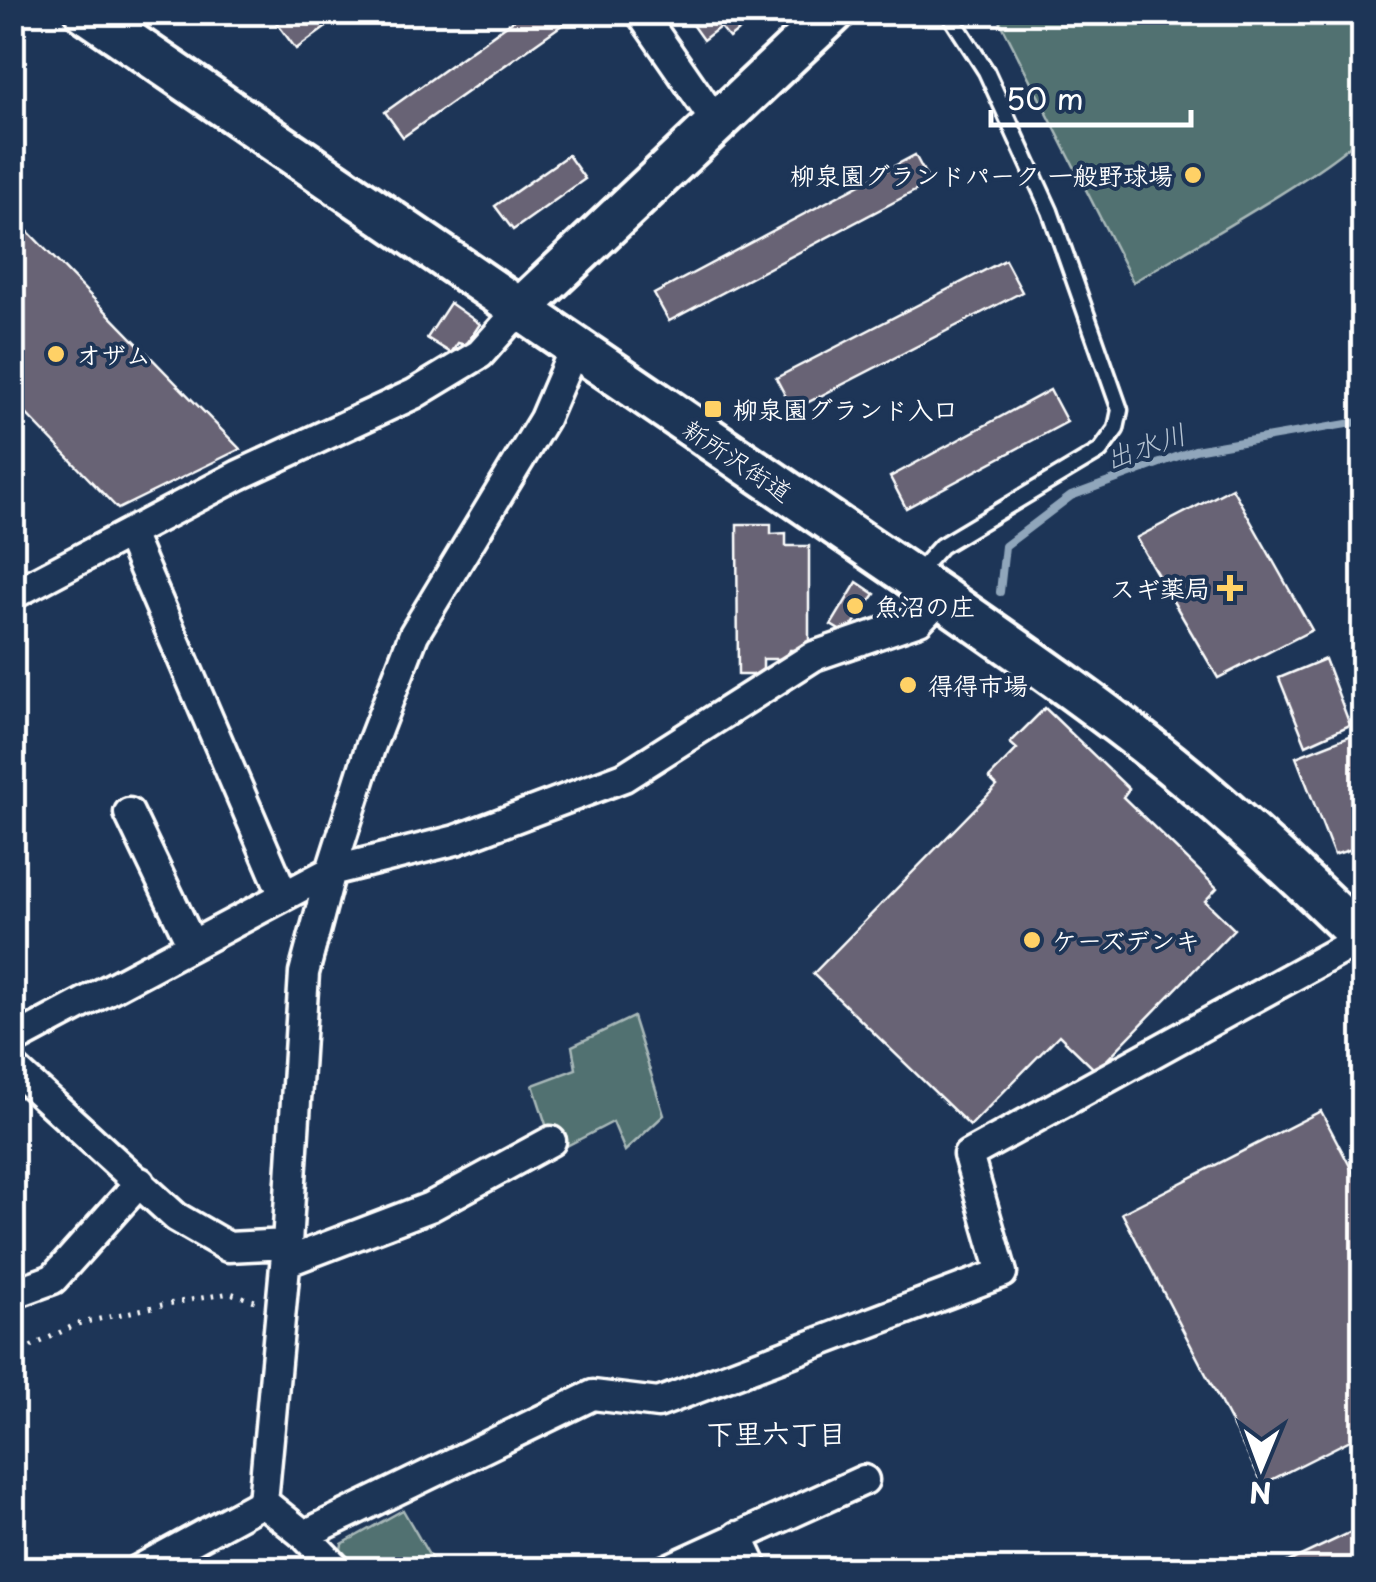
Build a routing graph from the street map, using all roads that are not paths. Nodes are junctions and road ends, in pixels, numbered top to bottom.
1 (86, 12) edge
2 (640, 12) edge
3 (834, 12) edge
4 (948, 12) edge
5 (718, 124) junction
6 (520, 308) junction
7 (574, 348) junction
8 (129, 534) junction
9 (16, 586) edge
10 (927, 588) junction
11 (130, 813) dead end
12 (330, 871) junction
13 (284, 896) junction
14 (1363, 939) edge
15 (192, 944) junction
16 (12, 1040) edge
17 (12, 1066) edge
18 (551, 1141) dead end
19 (140, 1182) junction
20 (287, 1253) junction
21 (12, 1294) edge
22 (864, 1480) dead end
23 (263, 1502) junction
24 (304, 1534) junction
25 (738, 1536) junction
26 (169, 1562) edge
27 (138, 1570) edge
28 (338, 1570) edge
29 (666, 1570) edge
30 (754, 1570) edge

1 - 6 street, 新所沢街道
2 - 5 street
3 - 5 street
4 - 10 lane
5 - 6 street
6 - 7 street, 新所沢街道
6 - 8 street
7 - 10 street, 新所沢街道
7 - 12 street
8 - 9 street
8 - 13 street
10 - 12 street
10 - 14 street, 新所沢街道
11 - 15 street
12 - 13 street
12 - 20 street
13 - 15 street
14 - 24 street
15 - 16 street
17 - 19 street
18 - 20 street
19 - 20 street
19 - 21 street
20 - 23 street
22 - 25 street
23 - 24 street
23 - 26 street
24 - 28 street
25 - 29 street
25 - 30 street
26 - 27 street

